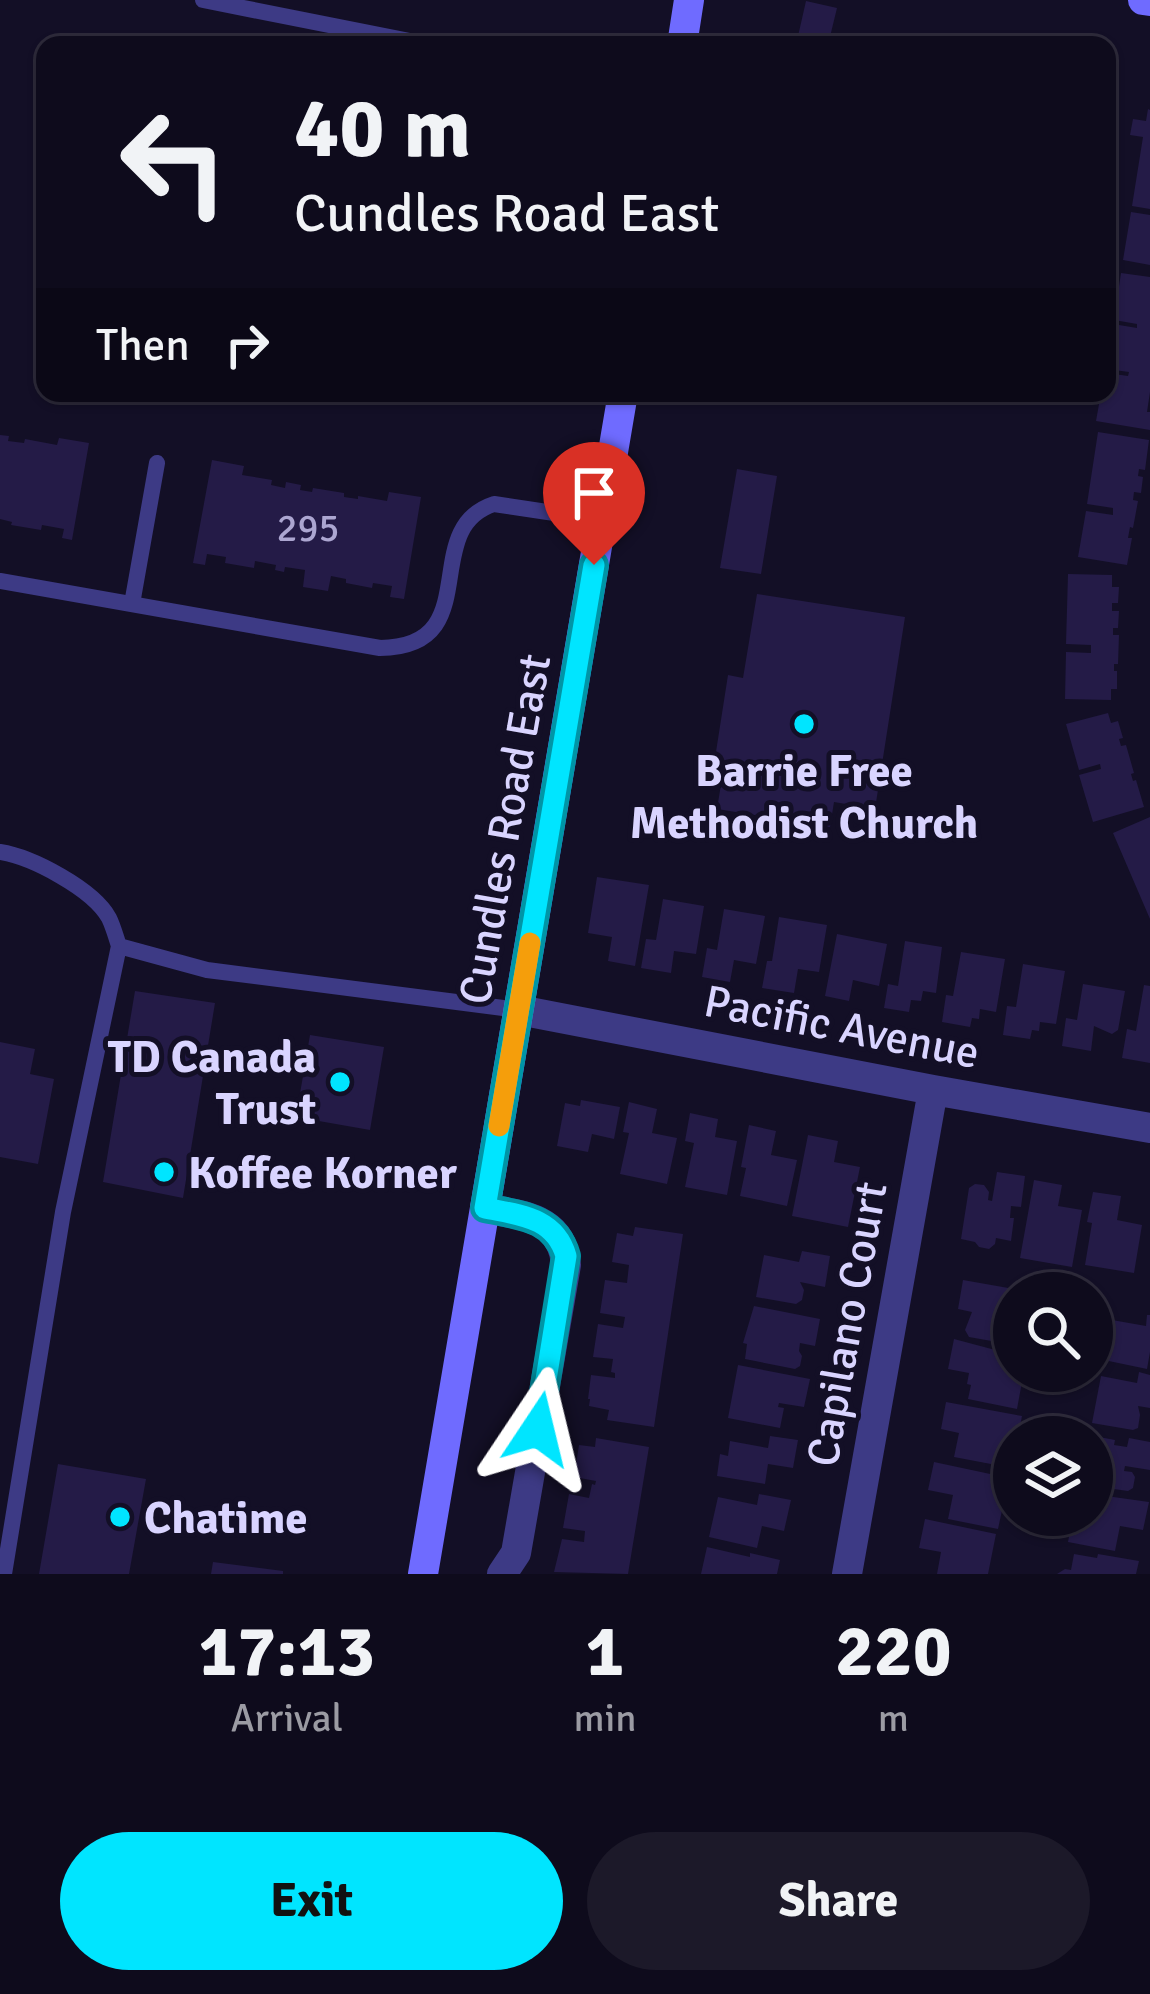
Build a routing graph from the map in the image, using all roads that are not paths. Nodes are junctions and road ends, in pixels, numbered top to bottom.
1 (203, 0) edge
2 (689, 0) edge
3 (385, 36) edge
4 (683, 36) edge
5 (621, 402) edge
6 (157, 463) dead end
7 (601, 520) junction
8 (0, 581) edge
9 (132, 604) junction
10 (0, 852) edge
11 (119, 946) junction
12 (519, 1010) junction
13 (933, 1090) junction
14 (1150, 1128) edge
15 (485, 1208) junction
16 (4, 1574) edge
17 (423, 1574) edge
18 (502, 1574) edge
19 (848, 1574) edge

1 - 3 lane
2 - 4 main road
5 - 7 main road, Cundles Road East
6 - 9 lane
7 - 9 lane
7 - 12 main road, Cundles Road East
8 - 9 lane
10 - 11 lane
11 - 12 lane
11 - 16 lane
12 - 13 street, Pacific Avenue
12 - 15 main road, Cundles Road East
13 - 14 street, Pacific Avenue
13 - 19 street, Capilano Court
15 - 17 main road, Cundles Road East
15 - 18 street

